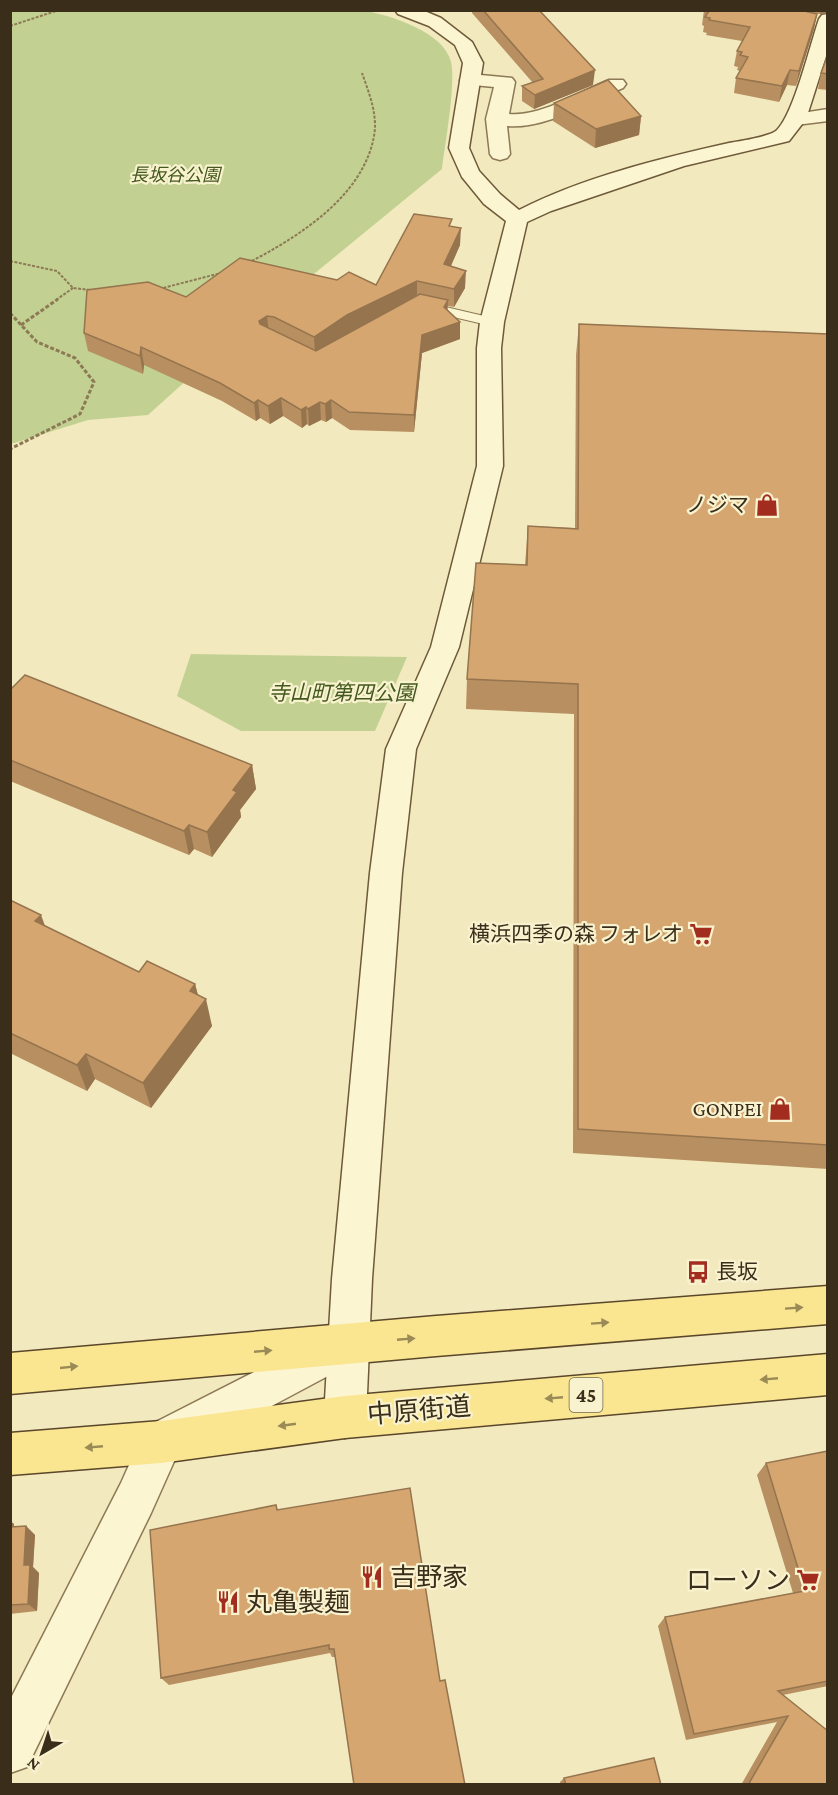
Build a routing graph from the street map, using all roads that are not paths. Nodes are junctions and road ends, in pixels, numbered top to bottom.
1 (404, 10) edge
2 (806, 20) edge
3 (827, 21) edge
4 (470, 80) junction
5 (616, 84) dead end
6 (828, 115) edge
7 (496, 119) junction
8 (796, 119) junction
9 (500, 154) dead end
10 (517, 219) junction
11 (409, 309) edge
12 (492, 322) junction
13 (828, 1305) edge
14 (347, 1344) junction
15 (10, 1374) edge
16 (828, 1374) edge
17 (345, 1417) junction
18 (161, 1442) junction
19 (10, 1454) edge
20 (10, 1750) edge

1 - 4 street
2 - 3 street
3 - 8 street
4 - 7 street
4 - 10 street
5 - 7 street
6 - 8 street
7 - 9 street
8 - 10 street
10 - 12 street
11 - 12 lane
12 - 14 street
14 -> 13 main road
15 -> 14 main road
14 - 17 street
14 - 18 street
16 -> 17 main road, 中原街道 / 45
17 -> 18 main road, 中原街道 / 45
18 -> 19 main road, 中原街道 / 45
18 - 20 street

